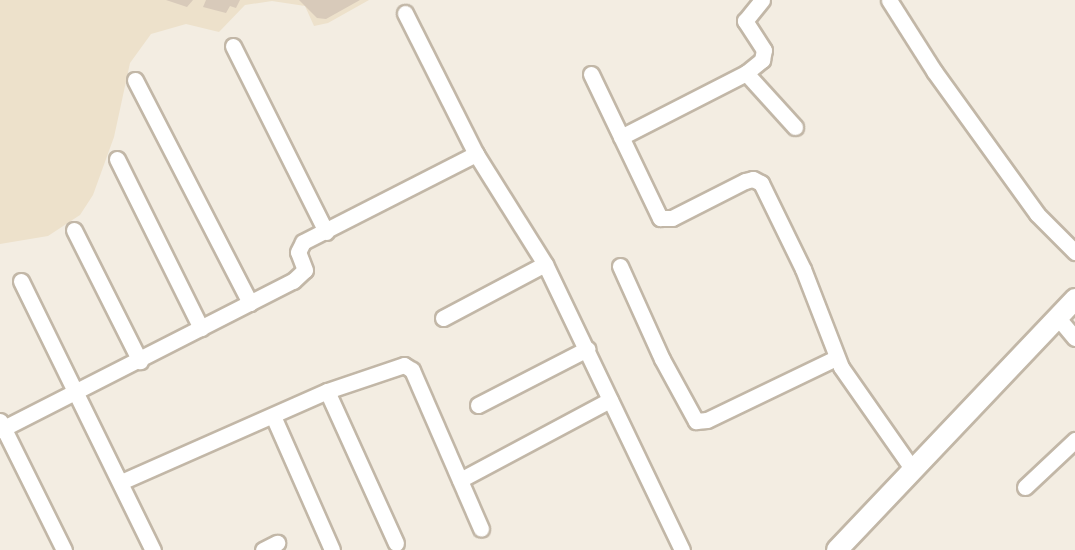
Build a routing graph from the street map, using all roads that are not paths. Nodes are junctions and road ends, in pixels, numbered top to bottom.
1 (762, 0) edge
2 (888, 0) edge
3 (405, 13) dead end
4 (233, 46) dead end
5 (746, 73) junction
6 (591, 74) dead end
7 (135, 80) dead end
8 (795, 127) dead end
9 (621, 137) junction
10 (477, 154) junction
11 (117, 159) dead end
12 (74, 230) dead end
13 (326, 232) junction
14 (1075, 252) edge
15 (545, 264) junction
16 (620, 266) dead end
17 (21, 281) dead end
18 (1075, 299) edge
19 (250, 303) junction
20 (443, 318) dead end
21 (1058, 318) junction
22 (201, 327) junction
23 (1075, 338) edge
24 (587, 349) junction
25 (836, 358) junction
26 (140, 361) junction
27 (327, 391) junction
28 (76, 392) junction
29 (609, 400) junction
30 (478, 405) dead end
31 (273, 416) junction
32 (1, 426) edge
33 (1075, 440) edge
34 (913, 470) junction
35 (460, 480) junction
36 (121, 482) junction
37 (1025, 487) dead end
38 (481, 529) dead end
39 (396, 543) dead end
40 (64, 550) edge
41 (153, 550) edge
42 (332, 550) edge
43 (682, 550) edge
44 (837, 550) edge

1 - 5 street
2 - 14 street
3 - 10 street
4 - 13 street
5 - 8 street
5 - 9 street
6 - 9 street
7 - 19 street
9 - 25 street
10 - 13 street
10 - 15 street
11 - 22 street
12 - 26 street
13 - 19 street
15 - 20 street
15 - 24 street
16 - 25 street
17 - 28 street
18 - 21 street
19 - 22 street
21 - 23 street
21 - 34 street
22 - 26 street
24 - 29 street
24 - 30 street
25 - 34 street
26 - 28 street
27 - 31 street
27 - 35 street
27 - 39 street
28 - 32 street
28 - 36 street
29 - 35 street
29 - 43 street
31 - 36 street
31 - 42 street
32 - 40 street
33 - 37 street
34 - 44 street
35 - 38 street
36 - 41 street

